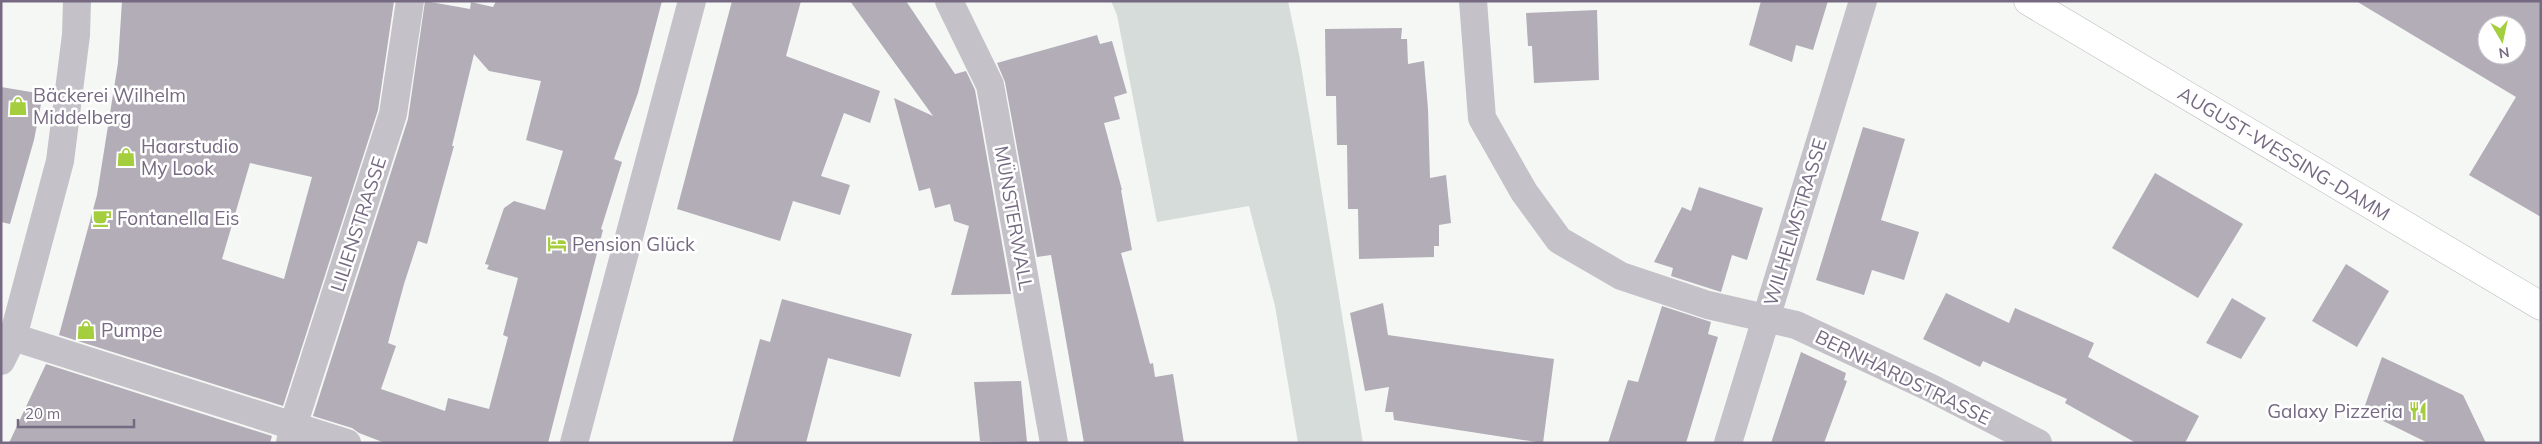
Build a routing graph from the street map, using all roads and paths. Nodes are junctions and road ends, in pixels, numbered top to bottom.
1 (77, 1) edge
2 (410, 1) edge
3 (692, 1) edge
4 (950, 1) edge
5 (1473, 1) edge
6 (1863, 1) edge
7 (2028, 1) edge
8 (2541, 306) edge
9 (1766, 319) junction
10 (13, 337) junction
11 (1, 361) edge
12 (291, 435) edge
13 (347, 443) edge
14 (574, 443) edge
15 (1054, 443) edge
16 (1728, 443) edge
17 (2038, 443) edge

1 - 10 street
2 - 12 street, LILIENSTRASSE
3 - 14 street
4 - 15 street, MÜNSTERWALL
5 - 9 street, BERNHARDSTRASSE
6 - 9 street, WILHELMSTRASSE
7 - 8 main road, AUGUST-WESSING-DAMM
9 - 16 street, WILHELMSTRASSE
9 - 17 street, BERNHARDSTRASSE
10 - 11 street
10 - 12 street
12 - 13 street

